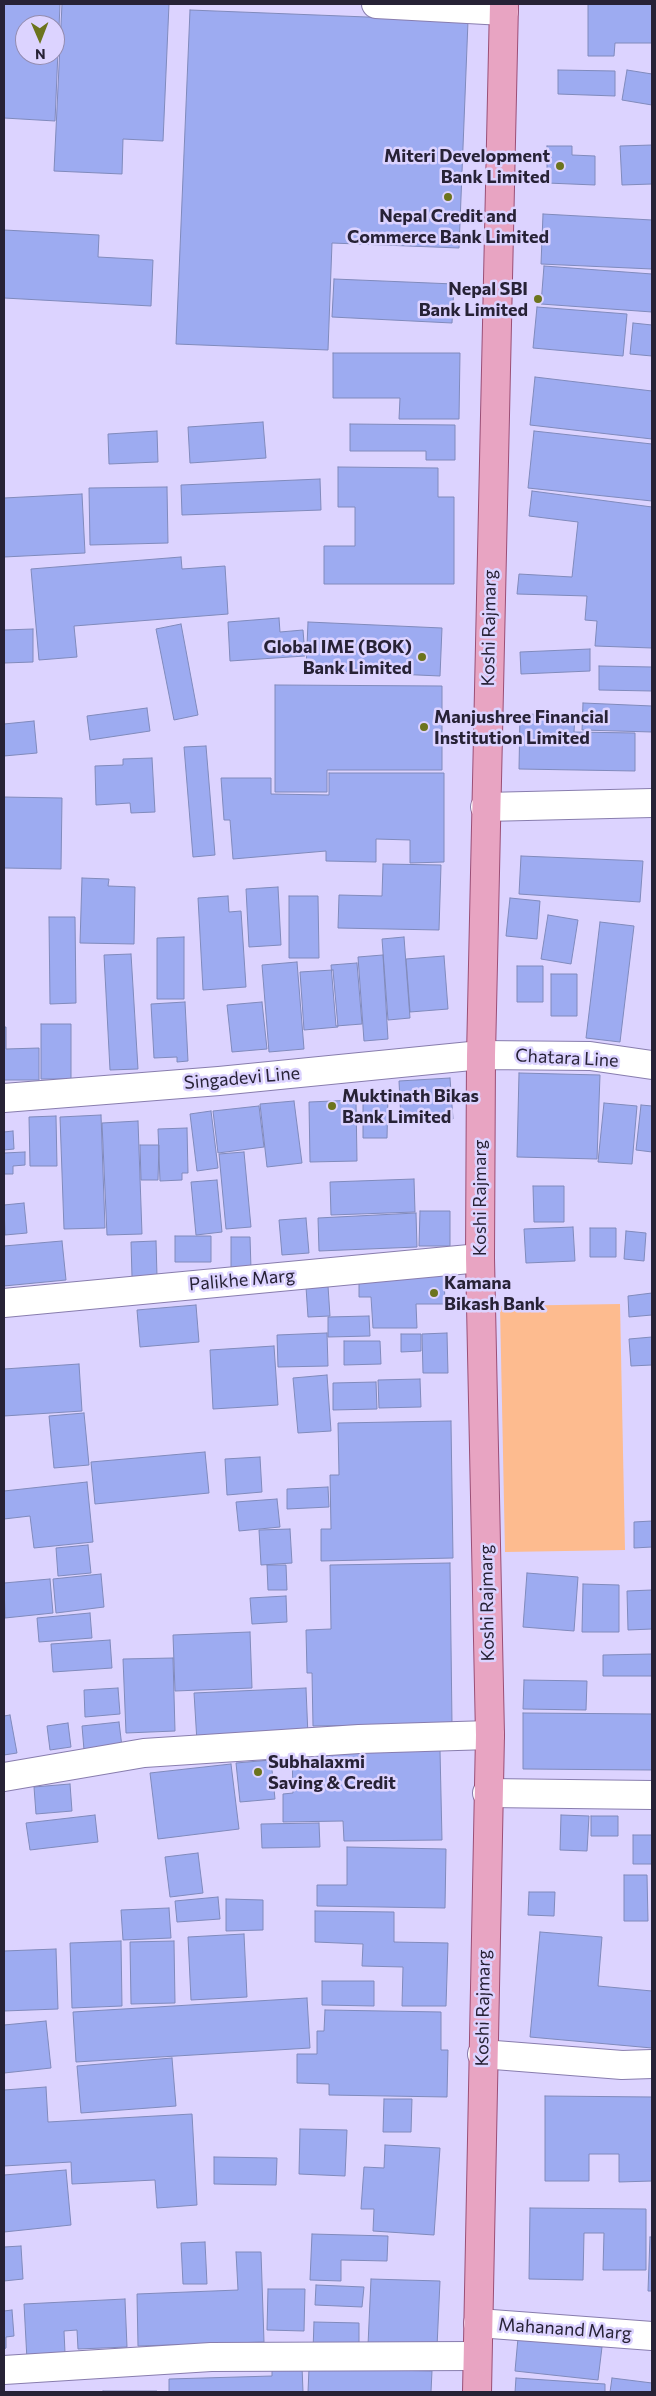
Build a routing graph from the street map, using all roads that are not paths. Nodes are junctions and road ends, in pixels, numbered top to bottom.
1 (376, 4) edge
2 (504, 7) edge
3 (652, 803) edge
4 (485, 807) junction
5 (481, 1055) junction
6 (652, 1065) edge
7 (4, 1098) edge
8 (480, 1258) junction
9 (4, 1303) edge
10 (490, 1735) junction
11 (4, 1777) edge
12 (487, 1793) junction
13 (652, 1795) edge
14 (482, 2054) junction
15 (652, 2064) edge
16 (478, 2323) junction
17 (652, 2336) edge
18 (477, 2356) junction
19 (4, 2370) edge
20 (477, 2392) edge

1 - 2 street
2 - 4 main road, Koshi Rajmarg
3 - 4 street
4 - 5 main road, Koshi Rajmarg
5 - 6 street, Chatara Line
5 - 7 street, Singadevi Line
5 - 8 main road, Koshi Rajmarg
8 - 9 street, Palikhe Marg
8 - 10 main road, Koshi Rajmarg
10 - 11 street
10 - 12 main road, Koshi Rajmarg
12 - 13 street
12 - 14 main road, Koshi Rajmarg
14 - 15 street
14 - 16 main road, Koshi Rajmarg
16 - 17 street, Mahanand Marg
16 - 18 main road, Koshi Rajmarg
18 - 19 street
18 - 20 main road, Koshi Rajmarg

